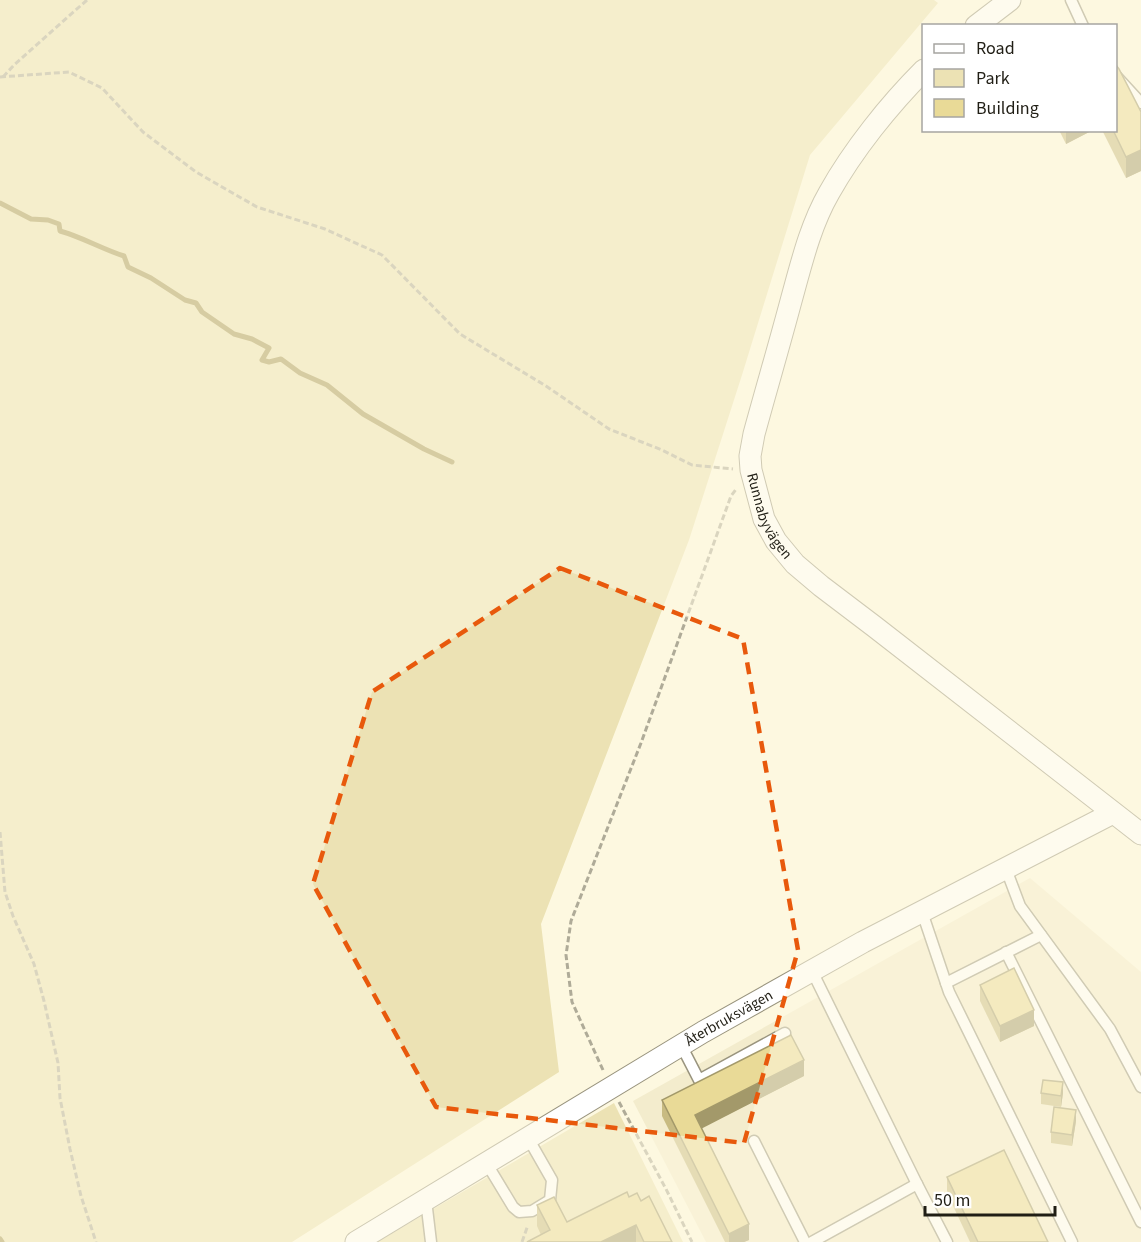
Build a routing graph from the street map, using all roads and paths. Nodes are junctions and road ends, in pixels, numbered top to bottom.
1 (87, 0) edge
2 (1010, 0) edge
3 (1071, 0) edge
4 (979, 24) edge
5 (1082, 24) edge
6 (922, 72) edge
7 (1, 77) edge
8 (1117, 77) edge
9 (1141, 102) edge
10 (751, 470) junction
11 (1113, 813) junction
12 (0, 832) edge
13 (1141, 834) edge
14 (1006, 869) junction
15 (922, 912) junction
16 (1041, 934) junction
17 (1006, 952) junction
18 (812, 971) junction
19 (946, 983) junction
20 (785, 1033) dead end
21 (681, 1045) junction
22 (611, 1087) junction
23 (1141, 1088) edge
24 (528, 1138) junction
25 (754, 1141) dead end
26 (487, 1164) junction
27 (916, 1185) junction
28 (426, 1200) junction
29 (1141, 1222) edge
30 (96, 1242) edge
31 (356, 1242) edge
32 (431, 1242) edge
33 (692, 1242) edge
34 (805, 1242) edge
35 (812, 1242) edge
36 (947, 1242) edge
37 (1072, 1242) edge

1 - 7 path
2 - 4 street
3 - 5 lane
6 - 10 street, Runnabyvägen
7 - 10 path
8 - 9 lane
10 - 11 street, Runnabyvägen
10 - 22 path
11 - 13 street, Runnabyvägen
11 - 14 street, Återbruksvägen
12 - 30 path
14 - 15 street, Återbruksvägen
14 - 16 lane
15 - 18 street, Återbruksvägen
15 - 19 lane
16 - 17 lane
16 - 23 lane
17 - 19 lane
17 - 29 lane
18 - 21 street, Återbruksvägen
18 - 27 lane
19 - 37 lane
20 - 21 lane
21 - 22 street, Återbruksvägen
22 - 24 street, Återbruksvägen
22 - 33 path
24 - 26 street, Återbruksvägen
24 - 26 lane
25 - 34 lane
26 - 28 street, Återbruksvägen
27 - 35 lane
27 - 36 lane
28 - 31 street, Återbruksvägen
28 - 32 lane

